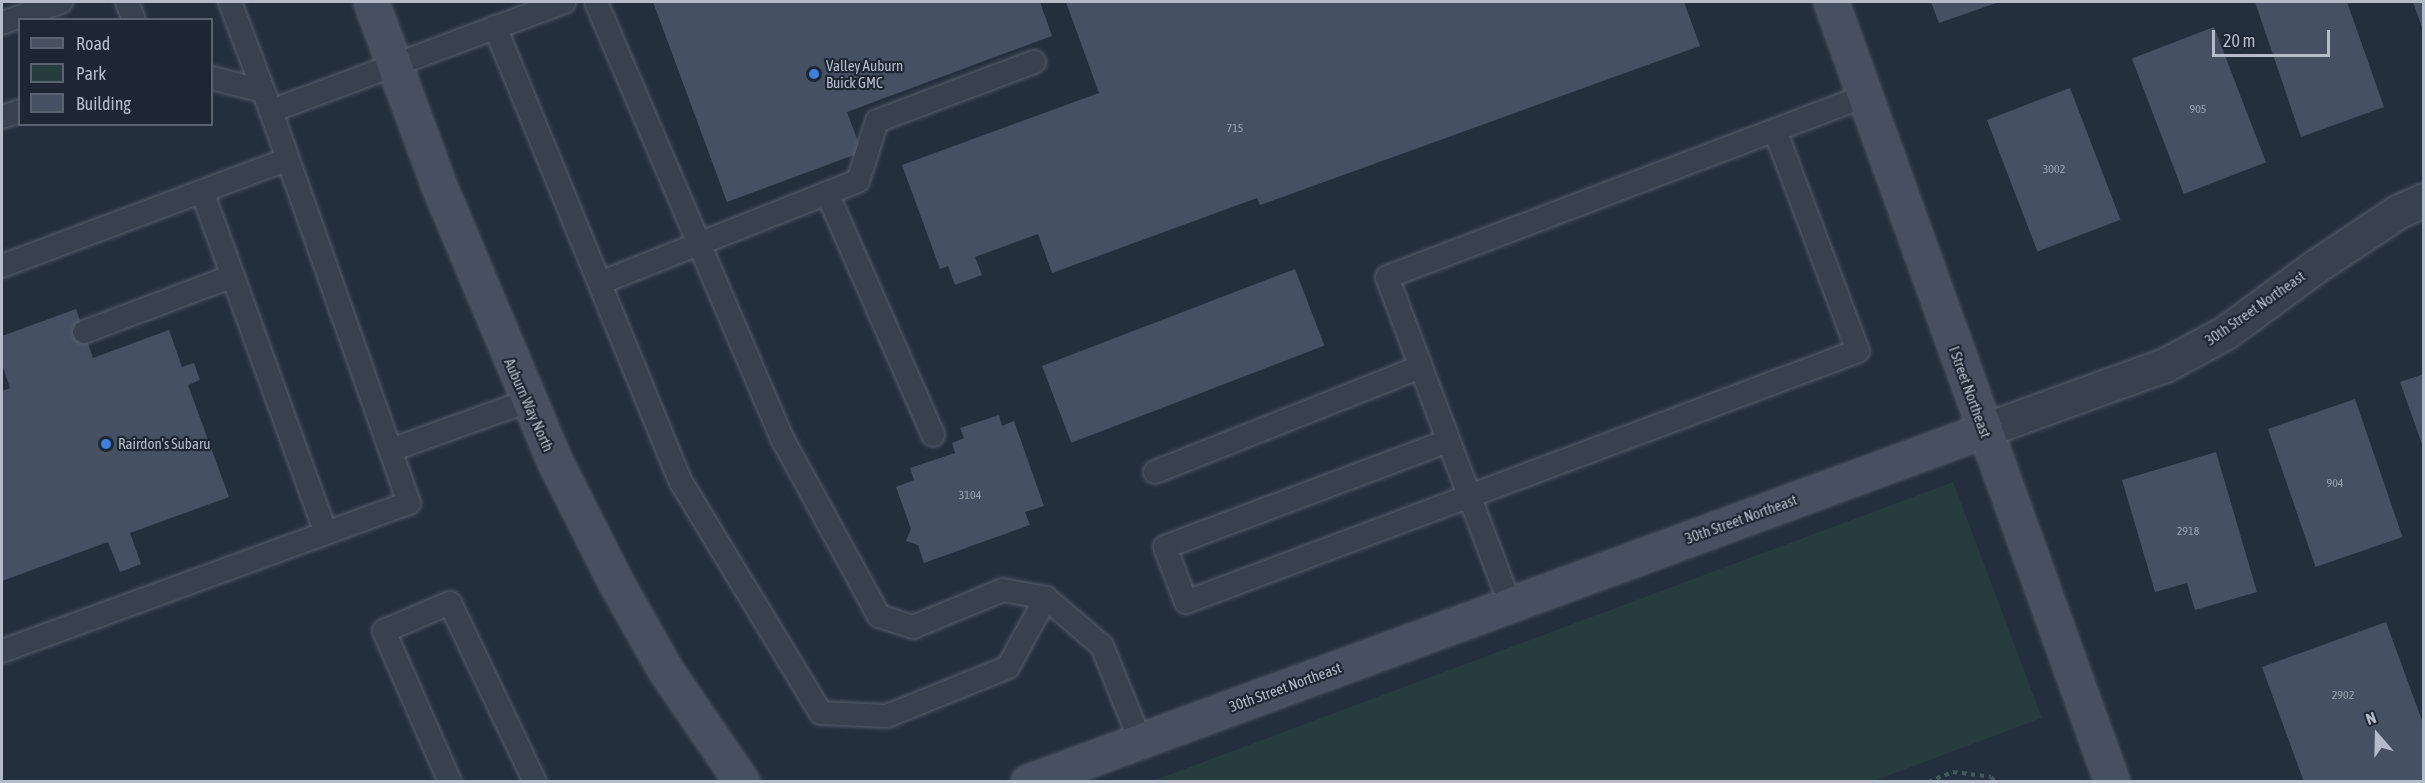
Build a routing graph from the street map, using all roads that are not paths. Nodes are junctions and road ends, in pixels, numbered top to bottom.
1 (61, 2) edge
2 (127, 2) edge
3 (230, 2) edge
4 (371, 2) edge
5 (564, 2) edge
6 (596, 2) edge
7 (1831, 2) edge
8 (133, 18) edge
9 (2, 23) edge
10 (495, 27) junction
11 (1034, 62) dead end
12 (394, 66) junction
13 (213, 78) edge
14 (1865, 96) junction
15 (267, 101) junction
16 (18, 112) edge
17 (2, 117) edge
18 (1775, 130) junction
19 (288, 159) junction
20 (202, 191) junction
21 (827, 193) junction
22 (2424, 200) edge
23 (696, 243) junction
24 (2, 266) edge
25 (233, 276) junction
26 (600, 283) junction
27 (84, 332) dead end
28 (1420, 367) junction
29 (528, 401) junction
30 (1984, 430) junction
31 (933, 435) dead end
32 (1448, 441) junction
33 (391, 450) junction
34 (1155, 472) dead end
35 (1469, 496) junction
36 (327, 533) junction
37 (1047, 598) junction
38 (1510, 604) junction
39 (2, 651) edge
40 (1140, 741) junction
41 (450, 782) edge
42 (535, 782) edge
43 (742, 782) edge
44 (1028, 782) edge
45 (2112, 782) edge

1 - 9 lane
2 - 8 lane
3 - 15 lane
4 - 12 street, Auburn Way North
5 - 10 lane
6 - 23 lane
7 - 14 street, I Street Northeast
10 - 12 lane
10 - 26 lane
11 - 21 lane
12 - 15 lane
12 - 29 street, Auburn Way North
13 - 15 lane
14 - 18 lane
14 - 30 street, I Street Northeast
15 - 19 lane
16 - 17 lane
18 - 28 lane
18 - 35 lane
19 - 20 lane
19 - 33 lane
20 - 24 lane
20 - 25 lane
21 - 23 lane
21 - 31 lane
22 - 30 street, 30th Street Northeast
23 - 26 lane
23 - 37 lane
25 - 27 lane
25 - 36 lane
26 - 37 lane
28 - 32 lane
28 - 34 lane
29 - 33 lane
29 - 43 street, Auburn Way North
30 - 38 street, 30th Street Northeast
30 - 45 street, I Street Northeast
32 - 35 lane
32 - 35 lane
33 - 36 lane
35 - 38 lane
36 - 39 lane
37 - 40 lane
38 - 40 street, 30th Street Northeast
40 - 44 street, 30th Street Northeast
41 - 42 lane

